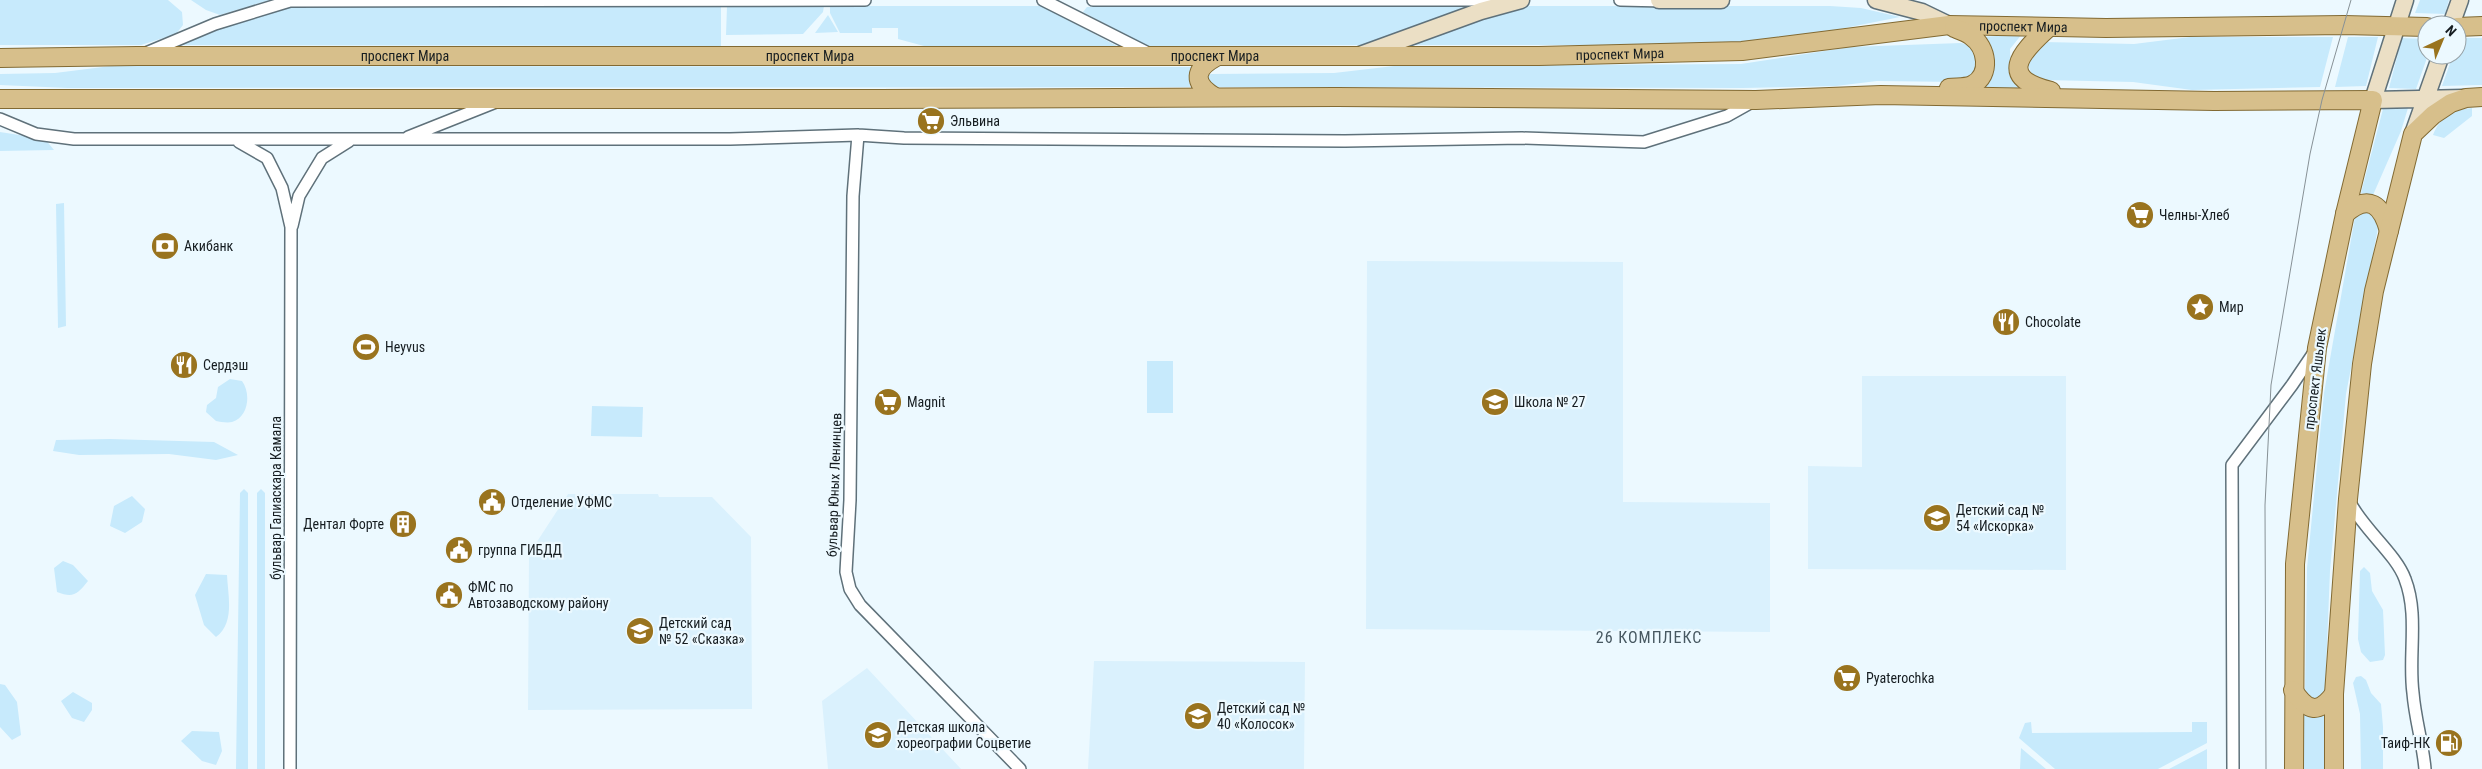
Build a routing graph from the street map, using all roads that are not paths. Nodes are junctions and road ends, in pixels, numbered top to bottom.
1 (865, 0) edge
2 (1043, 0) edge
3 (1093, 0) edge
4 (1515, 0) edge
5 (1521, 0) edge
6 (1620, 0) edge
7 (1721, 0) edge
8 (1876, 0) edge
9 (2405, 0) edge
10 (2460, 0) edge
11 (1661, 1) edge
12 (2455, 15) edge
13 (1949, 25) junction
14 (2396, 26) junction
15 (2482, 26) edge
16 (2417, 27) edge
17 (2467, 27) edge
18 (2048, 28) junction
19 (137, 56) junction
20 (1154, 56) junction
21 (1216, 56) junction
22 (1355, 57) junction
23 (0, 58) edge
24 (2438, 65) edge
25 (1881, 96) junction
26 (1215, 97) junction
27 (2075, 97) junction
28 (507, 98) junction
29 (2474, 98) edge
30 (0, 99) edge
31 (2427, 99) junction
32 (1756, 100) junction
33 (2374, 100) junction
34 (0, 119) edge
35 (2413, 134) junction
36 (858, 135) junction
37 (402, 139) junction
38 (233, 140) junction
39 (349, 140) junction
40 (2345, 214) junction
41 (291, 227) junction
42 (2389, 231) junction
43 (2317, 348) junction
44 (2348, 499) junction
45 (2293, 690) junction
46 (2334, 694) junction
47 (290, 769) edge
48 (1020, 769) edge
49 (2233, 769) edge
50 (2294, 769) edge
51 (2334, 769) edge
52 (2425, 769) edge

1 - 19 street
2 - 20 street
3 - 4 street
4 - 5 main road
4 - 22 main road
6 - 11 street
7 - 11 main road
8 - 13 main road
9 - 14 main road, проспект Яшьлек
10 - 12 main road
13 - 18 main road, проспект Мира
13 - 22 main road, проспект Мира
13 - 25 main road
14 - 16 main road, проспект Мира
14 - 18 main road, проспект Мира
14 - 33 main road, проспект Яшьлек
15 - 17 main road
18 - 27 main road
19 - 20 main road, проспект Мира
19 - 23 main road, проспект Мира
20 - 21 main road, проспект Мира
21 - 22 main road, проспект Мира
21 - 26 main road
24 - 31 main road
25 - 27 main road
25 - 32 main road
26 - 28 main road
26 - 32 main road
27 - 33 main road
28 - 30 main road
28 - 37 street
29 - 31 main road
29 - 35 main road
31 - 33 main road
31 - 35 main road
32 - 36 street
33 - 40 main road, проспект Яшьлек
34 - 38 street
35 - 42 main road
36 - 37 street
36 - 48 street, бульвар Юных Ленинцев
37 - 39 street
38 - 39 street
38 - 41 street
39 - 41 street
40 - 42 main road
40 - 43 main road, проспект Яшьлек
41 - 47 street, бульвар Галиаскара Камала
42 - 44 main road
43 - 45 main road, проспект Яшьлек
43 - 49 street
44 - 46 main road
44 - 52 street
45 - 46 main road
45 - 50 main road, проспект Яшьлек
46 - 51 main road

